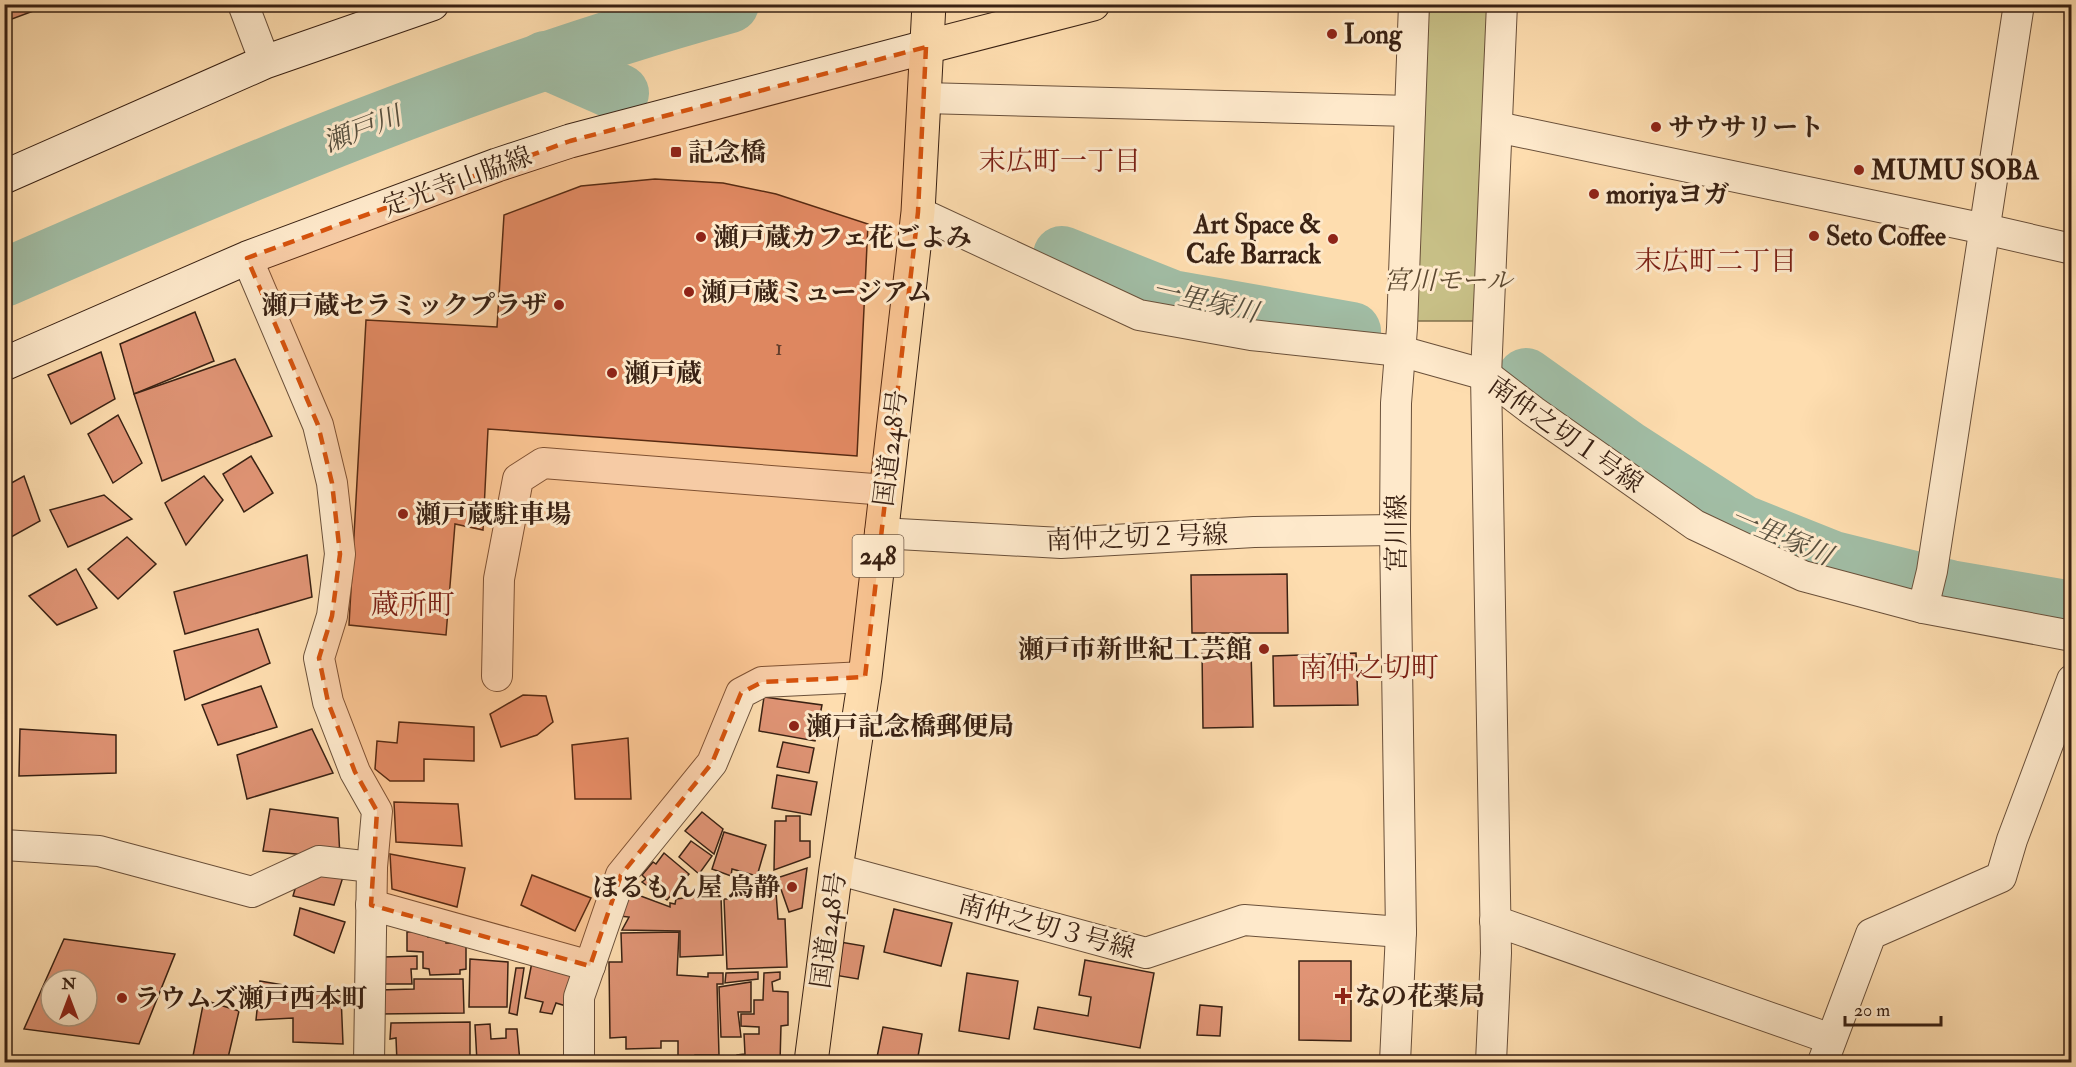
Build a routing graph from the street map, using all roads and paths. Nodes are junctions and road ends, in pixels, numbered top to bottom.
1 (243, 4) edge
2 (432, 4) edge
3 (1092, 4) edge
4 (1414, 4) edge
5 (1502, 4) edge
6 (2019, 4) edge
7 (929, 8) edge
8 (926, 47) junction
9 (265, 62) junction
10 (924, 98) junction
11 (1410, 111) junction
12 (1497, 127) junction
13 (4, 177) edge
14 (918, 212) junction
15 (1985, 229) junction
16 (2072, 249) edge
17 (247, 258) junction
18 (1400, 351) junction
19 (4, 364) edge
20 (1486, 375) junction
21 (886, 489) junction
22 (1395, 530) junction
23 (880, 533) junction
24 (1923, 608) junction
25 (2072, 636) edge
26 (498, 676) dead end
27 (865, 677) junction
28 (2072, 680) edge
29 (4, 845) edge
30 (372, 867) junction
31 (836, 869) junction
32 (371, 905) junction
33 (1495, 921) junction
34 (1401, 932) junction
35 (590, 966) junction
36 (1827, 1051) edge
37 (369, 1062) edge
38 (579, 1062) edge
39 (811, 1062) edge
40 (1395, 1062) edge
41 (1491, 1062) edge

1 - 9 street
2 - 9 main road
3 - 8 highway
4 - 11 street, 宮川線
5 - 12 street
6 - 15 street
7 - 8 highway, 国道248号 / 248
8 - 10 highway, 国道248号 / 248
8 - 17 main road, 定光寺山脇線
9 - 13 main road
10 - 11 street
10 - 14 highway, 国道248号 / 248
11 - 18 street, 宮川線
12 - 15 street
12 - 20 street
14 - 18 street, 南仲之切１号線
14 - 21 highway, 国道248号 / 248
15 - 16 street
15 - 24 street
17 - 19 main road, 定光寺山脇線
17 - 30 street
18 - 20 street, 南仲之切１号線
18 - 22 street, 宮川線
20 - 24 street, 南仲之切１号線
20 - 33 street
21 - 23 highway, 国道248号 / 248
21 - 26 street
22 - 23 street, 南仲之切２号線
22 - 34 street, 宮川線
23 - 27 highway, 国道248号 / 248
24 - 25 street, 南仲之切１号線
27 - 31 highway, 国道248号 / 248
27 - 35 street
28 - 36 street
29 - 30 street
30 - 32 street
31 - 34 street, 南仲之切３号線
31 - 39 highway, 国道248号 / 248
32 - 35 street
32 - 37 street
33 - 36 street
33 - 41 street
34 - 40 street, 宮川線
35 - 38 street

